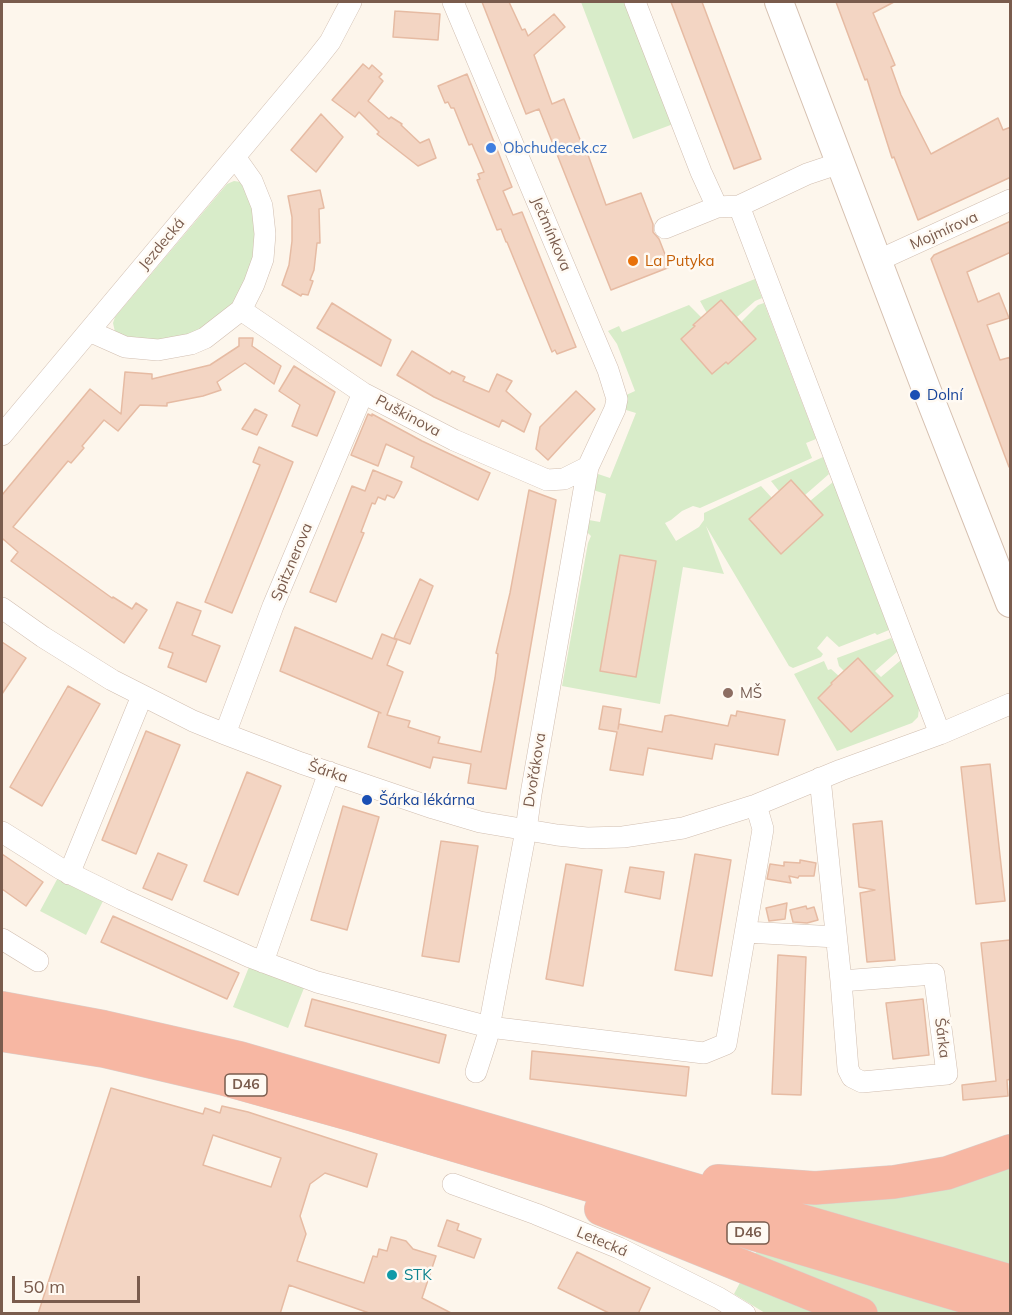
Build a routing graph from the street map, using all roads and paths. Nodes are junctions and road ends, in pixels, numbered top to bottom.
1 (351, 2) edge
2 (453, 2) edge
3 (635, 2) edge
4 (779, 2) edge
5 (235, 157) junction
6 (840, 163) junction
7 (1011, 201) edge
8 (739, 206) junction
9 (717, 207) junction
10 (665, 228) dead end
11 (876, 261) junction
12 (241, 310) junction
13 (89, 331) junction
14 (363, 393) junction
15 (2, 435) edge
16 (588, 467) junction
17 (1004, 565) edge
18 (1011, 603) edge
19 (2, 608) edge
20 (142, 696) junction
21 (1011, 704) edge
22 (225, 734) junction
23 (940, 734) junction
24 (329, 772) junction
25 (820, 778) junction
26 (756, 805) junction
27 (526, 830) junction
28 (2, 832) edge
29 (69, 874) junction
30 (746, 932) junction
31 (836, 937) junction
32 (2, 939) edge
33 (38, 961) dead end
34 (263, 962) junction
35 (841, 981) junction
36 (2, 1008) edge
37 (489, 1027) junction
38 (2, 1035) edge
39 (476, 1072) dead end
40 (1011, 1151) edge
41 (486, 1155) junction
42 (618, 1166) junction
43 (453, 1184) dead end
44 (1011, 1281) edge
45 (1011, 1310) edge
46 (745, 1314) edge
47 (861, 1314) edge

1 - 5 street, Jezdecká
2 - 16 street, Ječmínkova
3 - 9 street
4 - 6 main road
5 - 12 street
5 - 13 street, Jezdecká
6 - 8 street
6 - 11 main road
7 - 11 street, Mojmírova
8 - 9 street
8 - 23 street
9 - 10 street
11 - 17 main road
12 - 13 street
12 - 14 street, Puškinova
13 - 15 street, Jezdecká
14 - 16 street, Puškinova
14 - 22 street, Spitznerova
16 - 27 street, Dvořákova
17 - 18 main road
19 - 20 street, Šárka
20 - 22 street, Šárka
20 - 29 street
21 - 23 street, Šárka
22 - 24 street, Šárka
23 - 25 street, Šárka
24 - 27 street, Šárka
24 - 34 street
25 - 26 street, Šárka
25 - 31 street, Šárka
26 - 27 street, Šárka
26 - 30 street
27 - 37 street, Dvořákova
28 - 29 street
29 - 34 street
30 - 31 street
30 - 37 street
31 - 35 street, Šárka
32 - 33 street
34 - 37 street
35 - 35 street, Šárka
36 - 42 highway, D46
37 - 39 street, Dvořákova
38 - 41 highway, D46
40 - 42 highway
41 - 45 highway, D46
41 - 47 highway
42 - 44 highway, D46
43 - 46 street, Letecká

